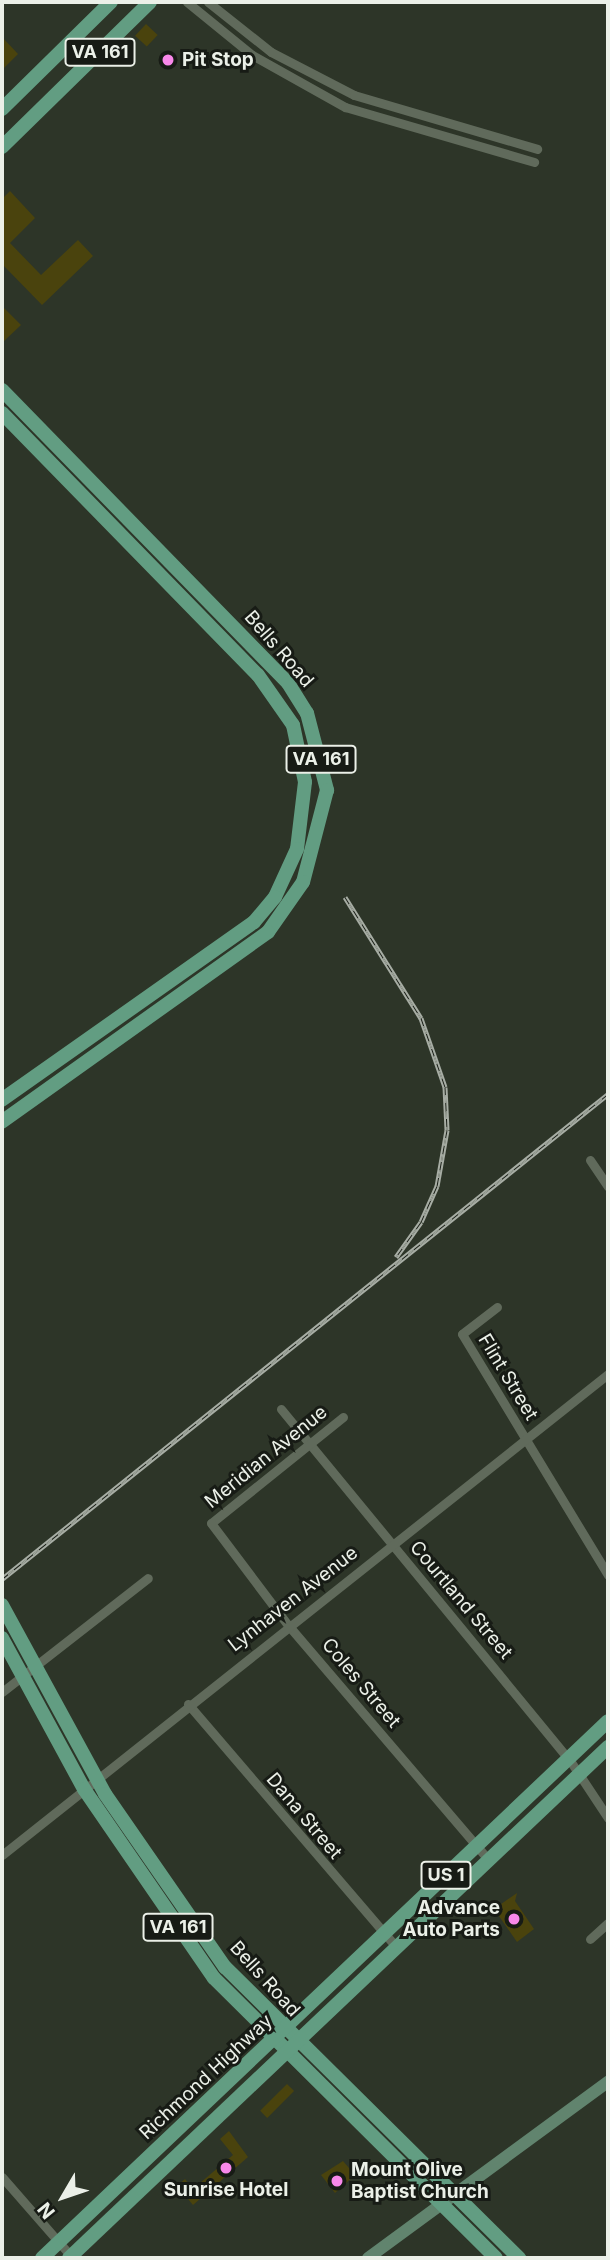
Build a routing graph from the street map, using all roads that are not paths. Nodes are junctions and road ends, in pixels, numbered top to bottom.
1 (111, 2) edge
2 (150, 2) edge
3 (187, 2) edge
4 (208, 2) edge
5 (311, 73) junction
6 (305, 87) junction
7 (2, 108) edge
8 (2, 147) edge
9 (537, 149) dead end
10 (534, 162) dead end
11 (2, 390) edge
12 (2, 413) edge
13 (47, 436) junction
14 (36, 448) junction
15 (216, 608) junction
16 (205, 620) junction
17 (196, 963) junction
18 (207, 976) junction
19 (6, 1097) edge
20 (20, 1109) junction
21 (2, 1122) edge
22 (590, 1160) dead end
23 (608, 1187) edge
24 (497, 1307) dead end
25 (608, 1374) edge
26 (281, 1409) dead end
27 (343, 1417) dead end
28 (524, 1438) junction
29 (309, 1443) junction
30 (211, 1524) joint
31 (391, 1544) junction
32 (608, 1575) edge
33 (148, 1578) dead end
34 (2, 1605) edge
35 (288, 1625) junction
36 (2, 1638) edge
37 (35, 1666) junction
38 (22, 1676) junction
39 (2, 1692) edge
40 (188, 1704) junction
41 (608, 1721) edge
42 (608, 1747) edge
43 (569, 1759) junction
44 (580, 1773) junction
45 (96, 1779) junction
46 (84, 1789) junction
47 (608, 1818) edge
48 (477, 1846) junction
49 (2, 1855) edge
50 (489, 1860) junction
51 (608, 1923) edge
52 (384, 1934) junction
53 (590, 1939) dead end
54 (397, 1948) junction
55 (285, 2029) junction
56 (273, 2040) junction
57 (298, 2042) junction
58 (286, 2053) junction
59 (608, 2081) edge
60 (2, 2177) edge
61 (453, 2193) junction
62 (439, 2203) junction
63 (60, 2242) junction
64 (70, 2257) edge
65 (43, 2258) edge
66 (368, 2258) edge
67 (496, 2258) edge
68 (519, 2258) edge

1 - 7 main road, VA 161
2 - 8 main road, VA 161
3 - 6 street
4 - 5 street
5 - 6 street
5 - 9 street
6 - 10 street
11 - 13 main road, Bells Road / VA 161
12 - 14 main road, Bells Road / VA 161
13 - 14 main road
13 - 15 main road, Bells Road / VA 161
14 - 16 main road, Bells Road / VA 161
15 - 16 main road
15 - 18 main road, Bells Road / VA 161
16 - 17 main road, Bells Road / VA 161
17 - 18 main road
17 - 19 main road, Bells Road / VA 161
18 - 20 main road, Bells Road / VA 161
19 - 20 main road
20 - 21 main road, Bells Road / VA 161
22 - 23 street
24 - 28 street, Flint Street
25 - 28 street, Lynhaven Avenue
26 - 29 street, Courtland Street
27 - 29 street, Meridian Avenue
28 - 31 street, Lynhaven Avenue
28 - 32 street, Flint Street
29 - 30 street, Meridian Avenue
29 - 31 street, Courtland Street
30 - 35 street, Coles Street
31 - 35 street, Lynhaven Avenue
31 - 43 street, Courtland Street
33 - 37 street
34 - 37 main road, Bells Road / VA 161
35 - 40 street, Lynhaven Avenue
35 - 48 street, Coles Street
36 - 38 main road, Bells Road / VA 161
37 - 38 street
37 - 45 main road, Bells Road / VA 161
38 - 39 street
38 - 46 main road, Bells Road / VA 161
40 - 45 street, Lynhaven Avenue
40 - 52 street, Dana Street
41 - 43 main road, Richmond Highway / US 1
42 - 44 main road, Richmond Highway / US 1
43 - 44 street, Courtland Street
43 - 48 main road, Richmond Highway / US 1
44 - 47 street, Courtland Street
44 - 50 main road, Richmond Highway / US 1
45 - 46 street, Lynhaven Avenue
45 - 55 main road, Bells Road / VA 161
46 - 49 street, Lynhaven Avenue
46 - 56 main road, Bells Road / VA 161
48 - 50 street, Coles Street
48 - 52 main road, Richmond Highway / US 1
50 - 54 main road, Richmond Highway / US 1
51 - 53 street
52 - 54 street, Dana Street
52 - 55 main road, Richmond Highway / US 1
54 - 57 main road, Richmond Highway / US 1
55 - 56 main road, Richmond Highway / US 1
55 - 57 main road, Bells Road / VA 161
56 - 58 main road, Bells Road / VA 161
56 - 63 main road, Richmond Highway / US 1
57 - 58 main road, Richmond Highway / US 1
57 - 61 main road, Bells Road / VA 161
58 - 62 main road, Bells Road / VA 161
58 - 64 main road, Richmond Highway / US 1
59 - 61 street
60 - 63 street
61 - 62 street
61 - 68 main road, Bells Road / VA 161
62 - 66 street
62 - 67 main road, Bells Road / VA 161
63 - 64 street
63 - 65 main road, Richmond Highway / US 1

